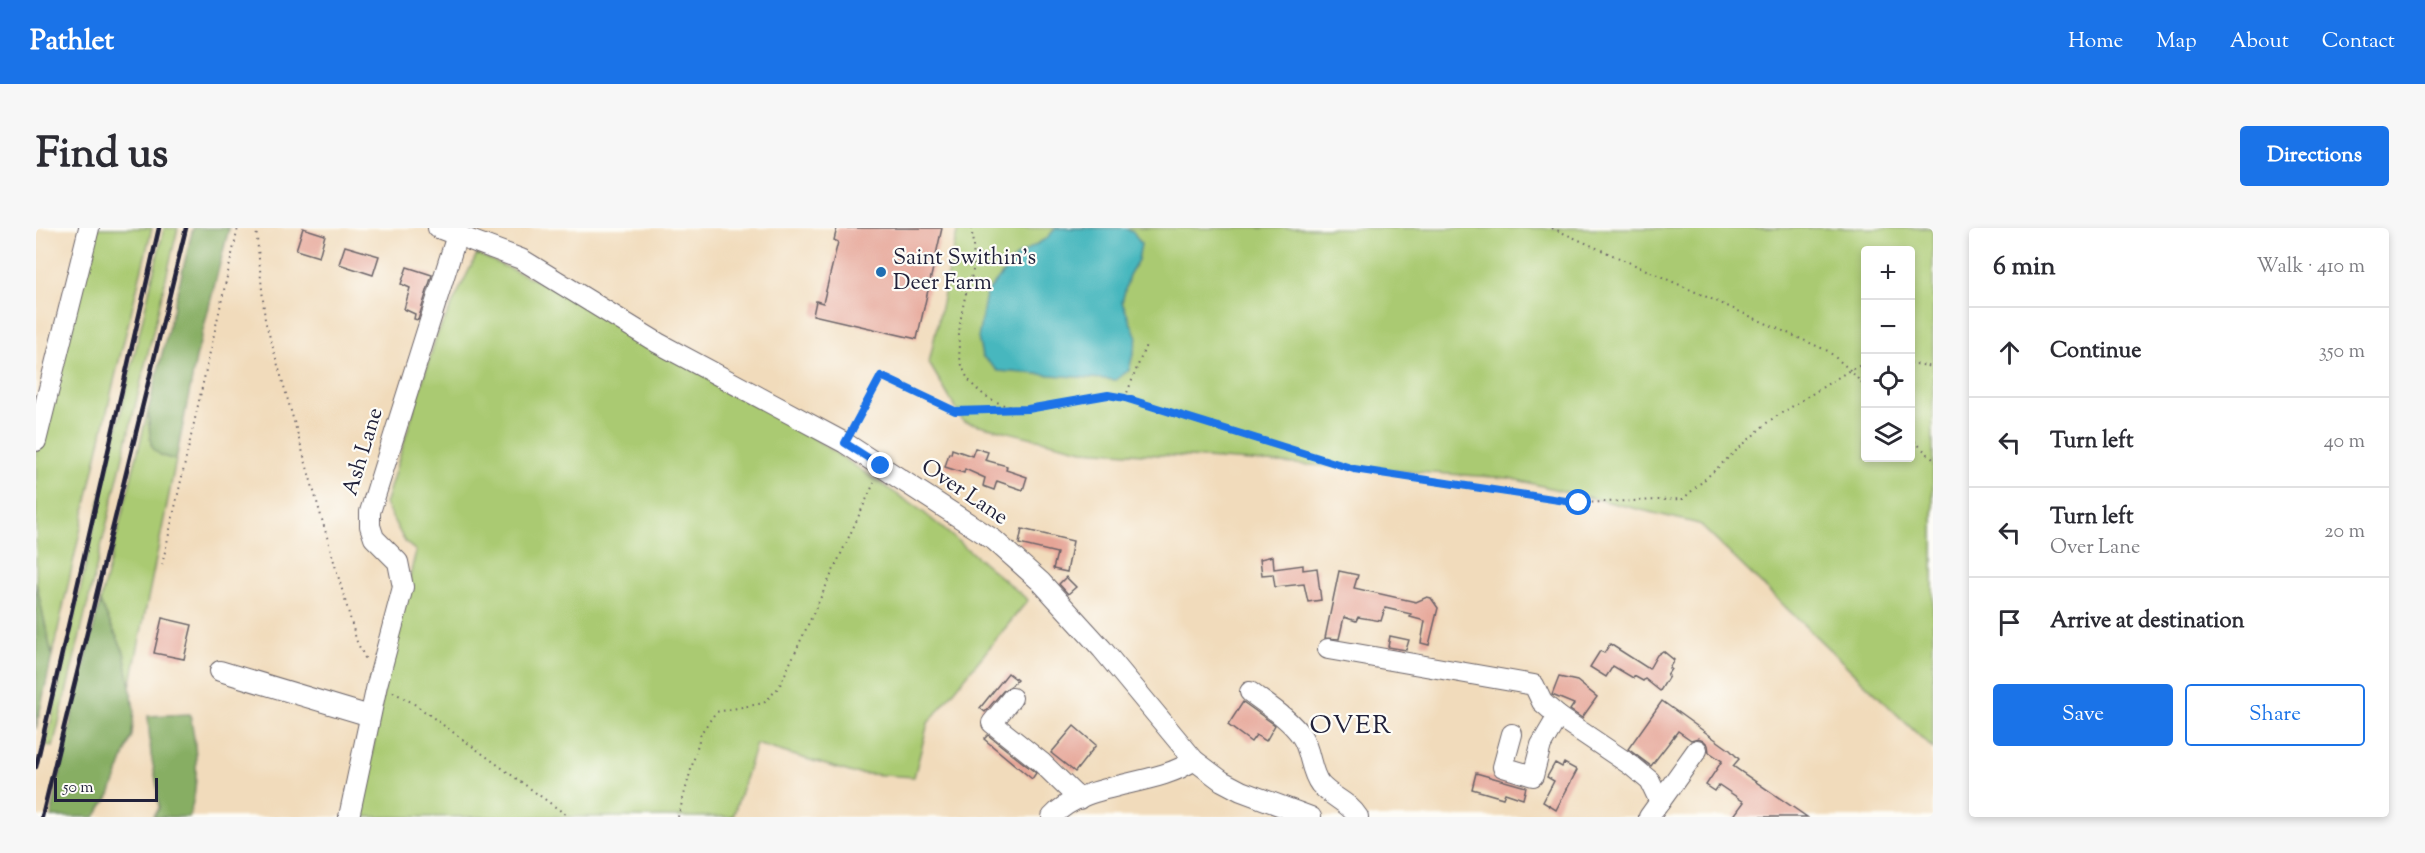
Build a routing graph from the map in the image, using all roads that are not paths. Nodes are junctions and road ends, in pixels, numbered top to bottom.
1 (88, 228) edge
2 (438, 228) edge
3 (457, 235) junction
4 (36, 441) edge
5 (1328, 649) dead end
6 (220, 671) dead end
7 (1250, 692) dead end
8 (1012, 698) dead end
9 (370, 716) junction
10 (1558, 716) junction
11 (1512, 734) dead end
12 (1697, 750) dead end
13 (1194, 760) junction
14 (1079, 800) junction
15 (1654, 809) edge
16 (349, 817) edge
17 (1052, 817) edge
18 (1311, 817) edge
19 (1358, 817) edge

1 - 4 street
2 - 3 street, Over Lane
3 - 9 street, Ash Lane
3 - 13 street, Over Lane
5 - 10 street
6 - 9 street
7 - 19 street
8 - 14 street
9 - 16 street, Ash Lane
10 - 11 street
10 - 15 street
12 - 15 street
13 - 14 street
13 - 18 street, Over Lane
14 - 17 street

